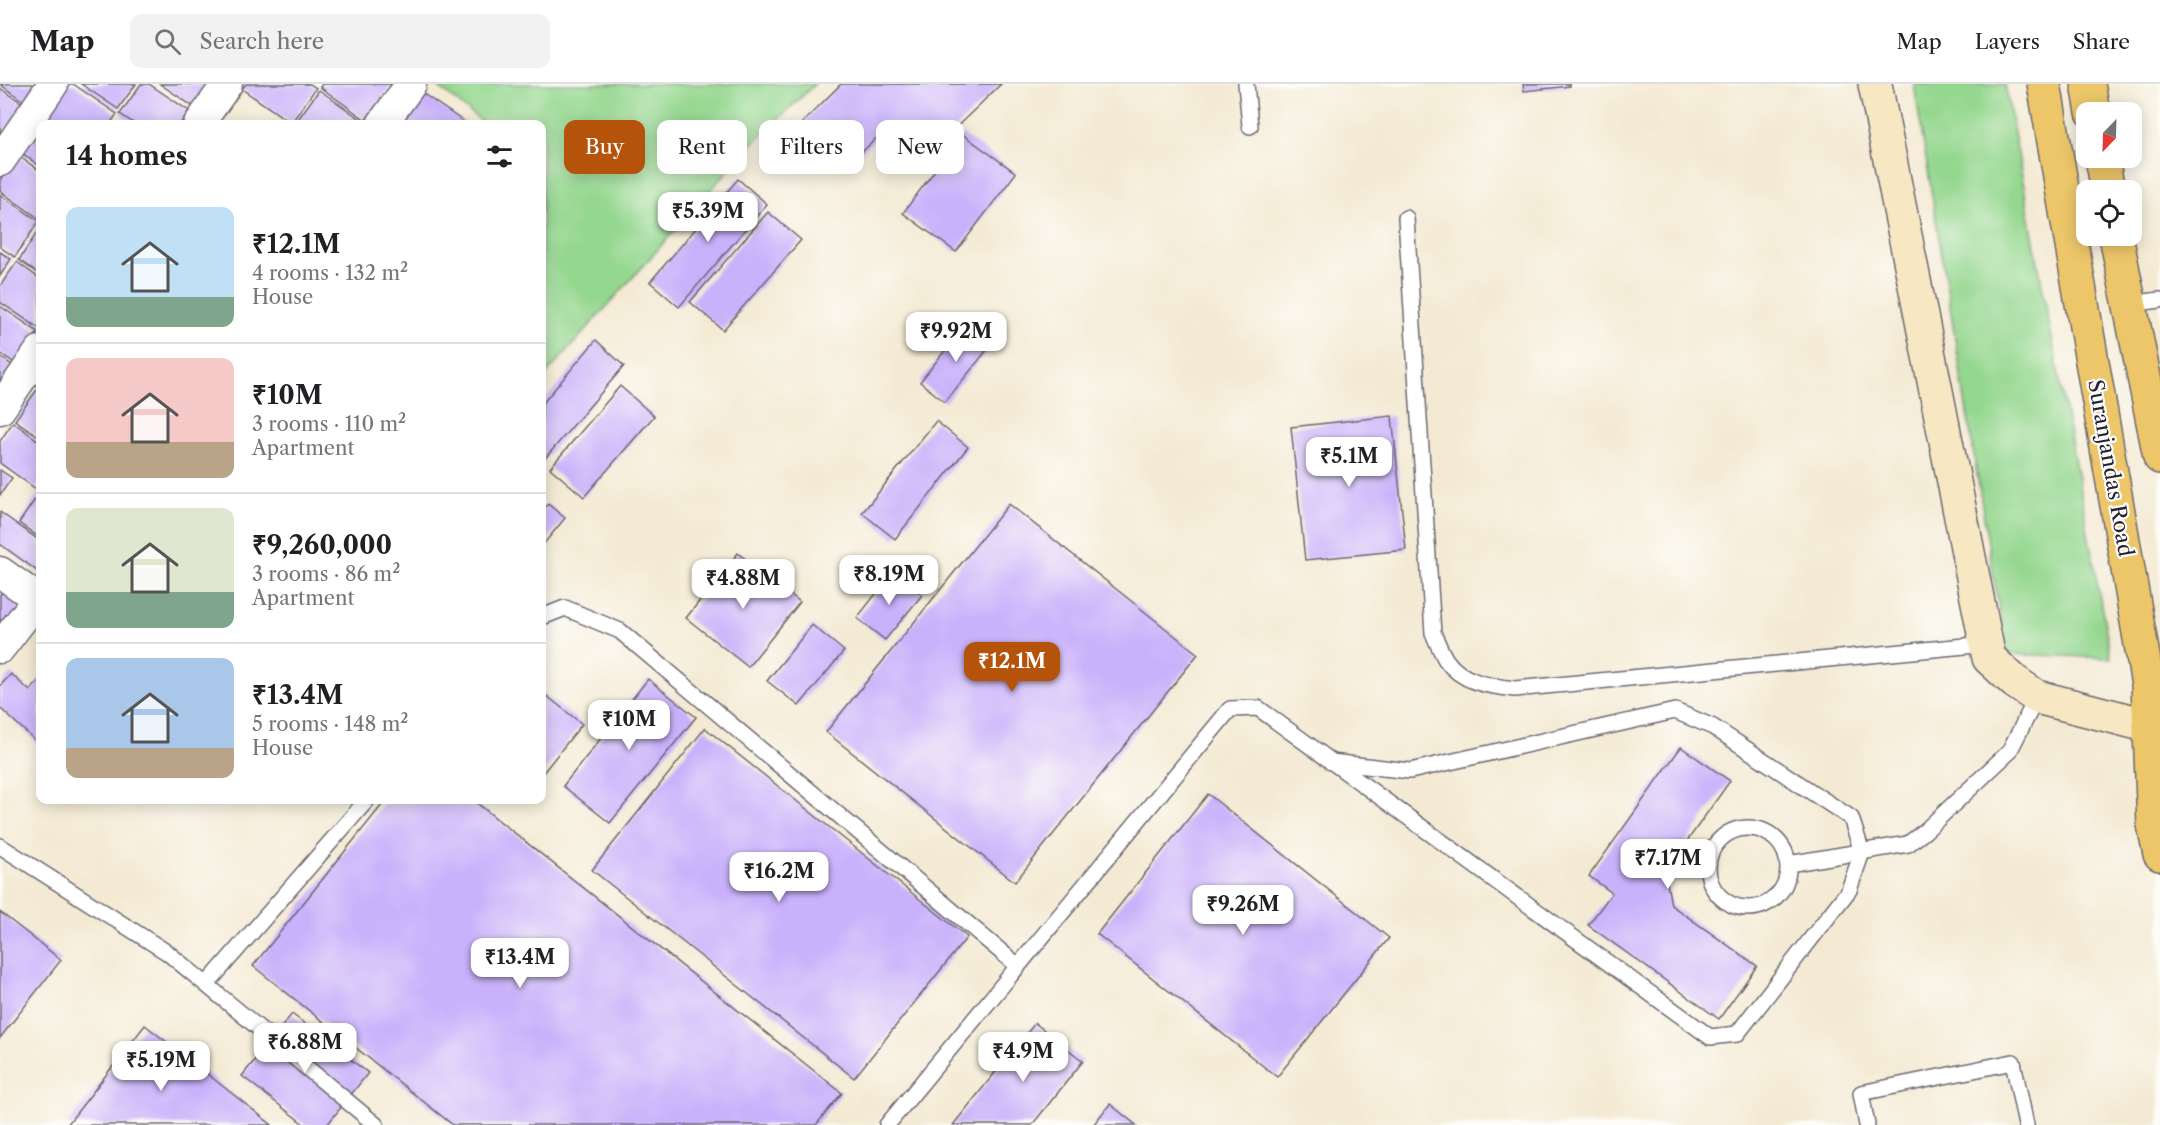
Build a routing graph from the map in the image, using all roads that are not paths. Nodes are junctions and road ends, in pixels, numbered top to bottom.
1 (53, 84) edge
2 (227, 84) edge
3 (411, 84) edge
4 (1246, 84) edge
5 (1875, 84) edge
6 (2044, 84) edge
7 (2088, 84) edge
8 (2091, 102) edge
9 (202, 120) edge
10 (385, 120) edge
11 (1250, 126) dead end
12 (0, 160) edge
13 (1406, 218) dead end
14 (2120, 246) edge
15 (2144, 302) edge
16 (36, 357) edge
17 (0, 409) edge
18 (2160, 457) edge
19 (0, 572) edge
20 (36, 595) edge
21 (36, 601) edge
22 (546, 615) edge
23 (1986, 644) junction
24 (0, 648) edge
25 (2037, 697) junction
26 (2155, 719) edge
27 (1331, 762) junction
28 (364, 804) edge
29 (0, 846) edge
30 (1862, 852) junction
31 (2160, 854) edge
32 (1788, 864) junction
33 (1018, 966) junction
34 (207, 984) junction
35 (376, 1125) edge
36 (887, 1125) edge
37 (1867, 1125) edge
38 (2026, 1125) edge

1 - 12 street
2 - 9 street
3 - 10 street
4 - 11 lane
5 - 23 street
6 - 26 main road, Suranjandas Road
7 - 8 main road
13 - 23 lane
14 - 15 main road
15 - 18 main road
16 - 17 street
19 - 20 street
21 - 24 street
22 - 33 lane
23 - 25 street
25 - 26 street
25 - 30 lane
26 - 31 main road, Suranjandas Road
27 - 30 lane
27 - 30 lane
27 - 33 lane
28 - 34 lane
29 - 34 lane
30 - 32 lane
32 - 32 lane
33 - 36 lane
34 - 35 lane
37 - 38 lane

